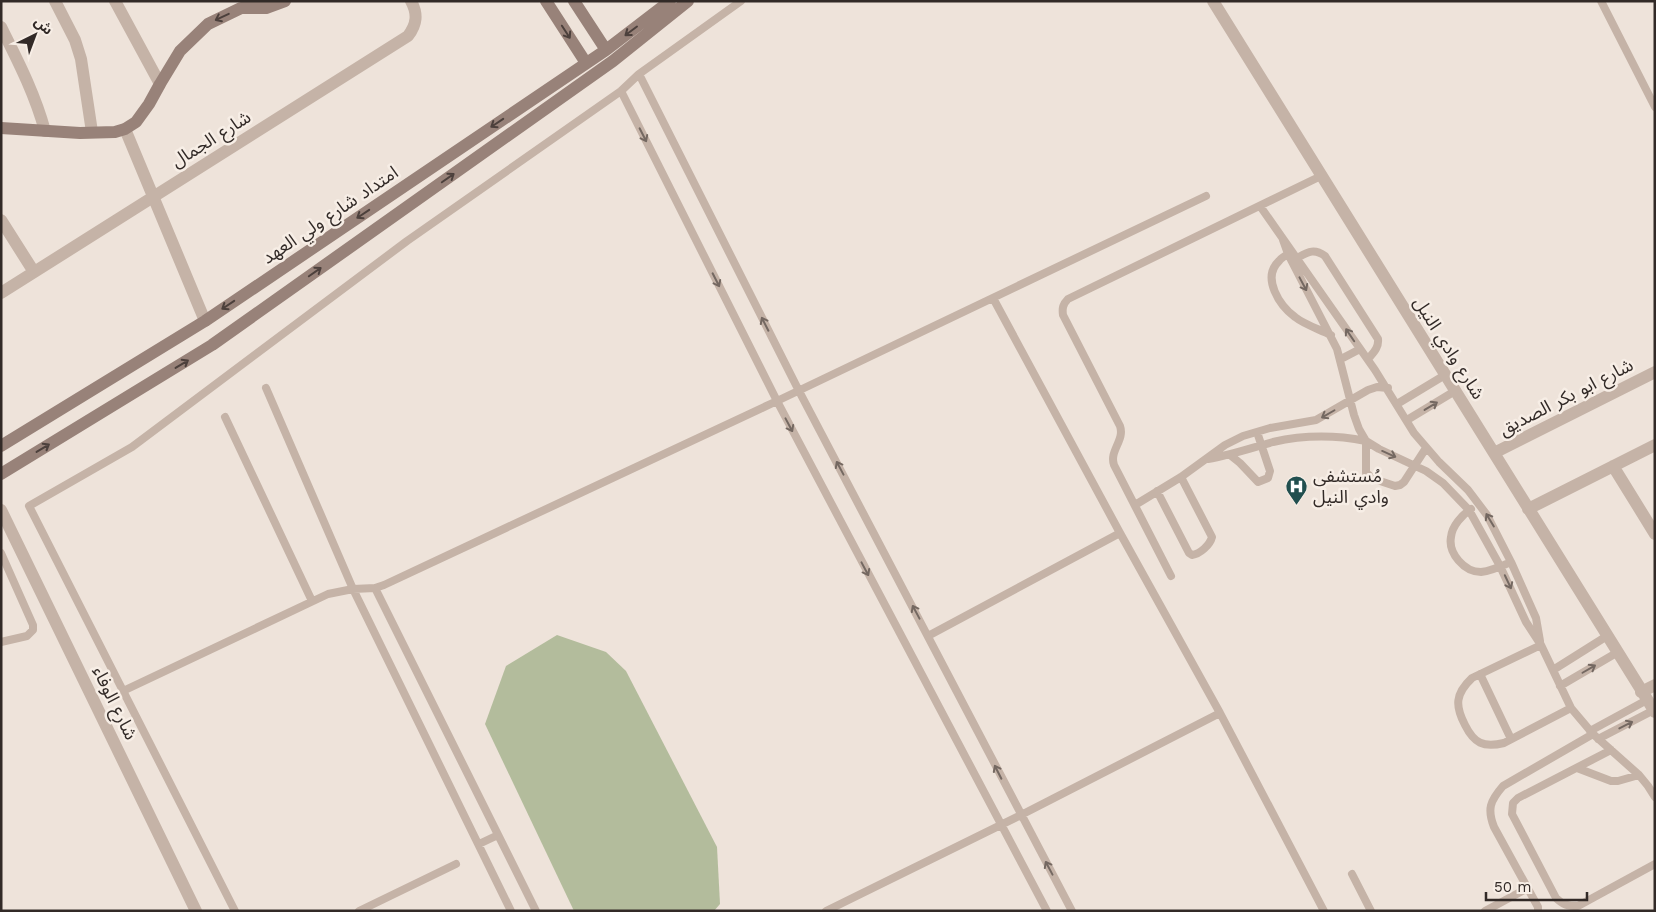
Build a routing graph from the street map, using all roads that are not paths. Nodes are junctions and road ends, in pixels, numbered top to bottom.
1 (55, 1) edge
2 (115, 1) edge
3 (285, 1) edge
4 (411, 1) edge
5 (546, 1) edge
6 (574, 1) edge
7 (670, 1) edge
8 (688, 1) edge
9 (742, 1) edge
10 (1213, 1) edge
11 (1601, 1) edge
12 (263, 5) edge
13 (1, 27) edge
14 (4, 41) edge
15 (609, 55) junction
16 (586, 63) junction
17 (639, 74) junction
18 (160, 84) junction
19 (621, 91) junction
20 (1655, 107) edge
21 (1, 128) edge
22 (125, 129) junction
23 (45, 131) junction
24 (92, 132) junction
25 (1321, 176) junction
26 (1206, 196) dead end
27 (153, 197) junction
28 (1260, 206) junction
29 (1, 220) edge
30 (1283, 240) junction
31 (1288, 254) junction
32 (1297, 258) junction
33 (34, 272) junction
34 (1, 293) edge
35 (993, 298) junction
36 (205, 321) junction
37 (1330, 335) junction
38 (1360, 349) junction
39 (1341, 359) junction
40 (1368, 359) junction
41 (1655, 372) edge
42 (1445, 375) junction
43 (266, 388) dead end
44 (1388, 388) junction
45 (799, 390) junction
46 (1455, 392) junction
47 (777, 401) junction
48 (1350, 402) junction
49 (1397, 404) junction
50 (225, 418) dead end
51 (1407, 420) junction
52 (1256, 432) junction
53 (1366, 441) junction
54 (1655, 445) edge
55 (2, 446) edge
56 (1261, 446) junction
57 (1426, 448) junction
58 (1494, 453) junction
59 (1230, 455) junction
60 (1206, 459) junction
61 (1415, 465) junction
62 (14, 466) junction
63 (1613, 466) junction
64 (1, 474) edge
65 (1180, 477) junction
66 (1157, 491) junction
67 (1479, 504) junction
68 (1135, 505) junction
69 (1528, 509) junction
70 (1, 510) edge
71 (1469, 510) junction
72 (1120, 533) junction
73 (1655, 534) edge
74 (1, 553) edge
75 (1511, 562) junction
76 (1500, 566) junction
77 (1171, 576) dead end
78 (375, 588) junction
79 (353, 589) junction
80 (312, 602) junction
81 (928, 636) junction
82 (1607, 636) junction
83 (1, 642) edge
84 (1541, 645) junction
85 (1618, 652) junction
86 (1553, 670) junction
87 (1480, 674) junction
88 (1655, 684) edge
89 (1560, 686) junction
90 (123, 691) junction
91 (1649, 703) edge
92 (1571, 708) junction
93 (1220, 713) junction
94 (1594, 735) junction
95 (1511, 739) junction
96 (1612, 750) junction
97 (1577, 768) junction
98 (1639, 775) junction
99 (1655, 797) edge
100 (1021, 816) junction
101 (1001, 825) junction
102 (498, 835) junction
103 (479, 844) junction
104 (456, 864) dead end
105 (1655, 864) edge
106 (1352, 874) dead end
107 (1528, 888) junction
108 (534, 910) edge
109 (196, 911) edge
110 (235, 911) edge
111 (359, 911) edge
112 (511, 911) edge
113 (826, 911) edge
114 (1047, 911) edge
115 (1072, 911) edge
116 (1324, 911) edge
117 (1371, 911) edge
118 (1485, 911) edge
119 (1538, 911) edge

1 - 24 street
2 - 18 street
3 - 12 main road
4 - 27 street, شارع الجمال
5 -> 16 main road
6 - 15 main road
7 -> 15 main road, امتداد شارع ولي العهد
8 - 15 main road
9 - 17 lane
10 - 25 street, شارع وادي النيل
11 - 20 lane
12 -> 18 main road
13 - 14 street
14 - 23 street
15 - 16 main road, امتداد شارع ولي العهد
62 -> 15 main road, امتداد شارع ولي العهد
16 -> 36 main road, امتداد شارع ولي العهد
17 - 19 lane
45 -> 17 lane
18 - 22 main road
19 -> 47 lane
19 - 90 lane
21 - 23 main road
22 - 24 main road
22 - 27 street
23 - 24 main road
25 - 28 lane
25 - 42 street, شارع وادي النيل
26 - 35 lane
27 - 33 street, شارع الجمال
27 - 36 street
28 - 30 lane
28 - 68 lane
29 - 33 street
30 - 31 lane
30 - 32 lane
31 -> 37 lane
31 - 37 lane
38 -> 32 lane
32 - 40 lane
33 - 34 street, شارع الجمال
35 - 45 lane
35 - 72 lane
36 - 55 main road, امتداد شارع ولي العهد
37 - 39 lane
38 - 39 lane
38 - 40 lane
39 - 48 lane
40 - 44 lane
41 - 58 street, شارع ابو بكر الصديق
42 - 46 street, شارع وادي النيل
42 - 49 lane
43 - 79 lane
44 - 48 lane
44 - 49 lane
45 - 47 lane
81 -> 45 lane
51 -> 46 lane
46 - 58 street, شارع وادي النيل
47 - 78 lane
47 -> 101 lane
48 -> 52 lane
48 - 53 lane
49 - 51 lane
50 - 80 lane
51 - 57 lane
52 - 56 lane
52 - 60 lane
53 - 56 lane
53 -> 61 lane
53 - 61 lane
54 - 63 street
55 - 62 main road
56 - 59 lane
56 - 59 lane
57 - 61 lane
57 - 67 lane
58 - 69 street, شارع وادي النيل
59 - 60 lane
60 - 65 lane
61 - 71 lane
62 - 64 main road, امتداد شارع ولي العهد
63 - 69 street
63 - 73 street
65 - 66 lane
65 - 66 lane
66 - 68 lane
67 - 71 lane
75 -> 67 lane
68 - 77 lane
69 - 82 street, شارع وادي النيل
70 - 109 street, شارع الوفاء
71 - 76 lane
71 - 76 lane
72 - 81 lane
72 - 93 lane
74 - 83 lane
75 - 76 lane
75 - 84 lane
76 -> 84 lane
78 - 79 lane
78 - 102 lane
79 - 80 lane
79 - 103 lane
80 - 90 lane
100 -> 81 lane
82 - 85 street, شارع وادي النيل
82 - 86 lane
84 - 86 lane
84 - 87 lane
89 -> 85 lane
85 - 91 street, شارع وادي النيل
86 - 89 lane
87 - 95 lane
87 - 95 lane
88 - 91 street
89 - 92 lane
90 - 110 lane
94 -> 91 lane
91 - 94 lane
92 - 94 lane
92 - 95 lane
93 - 100 lane
93 - 116 lane
94 - 96 lane
94 - 107 lane
96 - 97 lane
96 - 98 lane
97 - 98 lane
97 - 105 lane
98 - 99 lane
100 - 101 lane
115 -> 100 lane
101 - 113 lane
101 - 114 lane
102 - 103 lane
102 - 108 lane
103 - 112 lane
104 - 111 lane
106 - 117 lane
107 - 118 lane
107 - 119 lane

